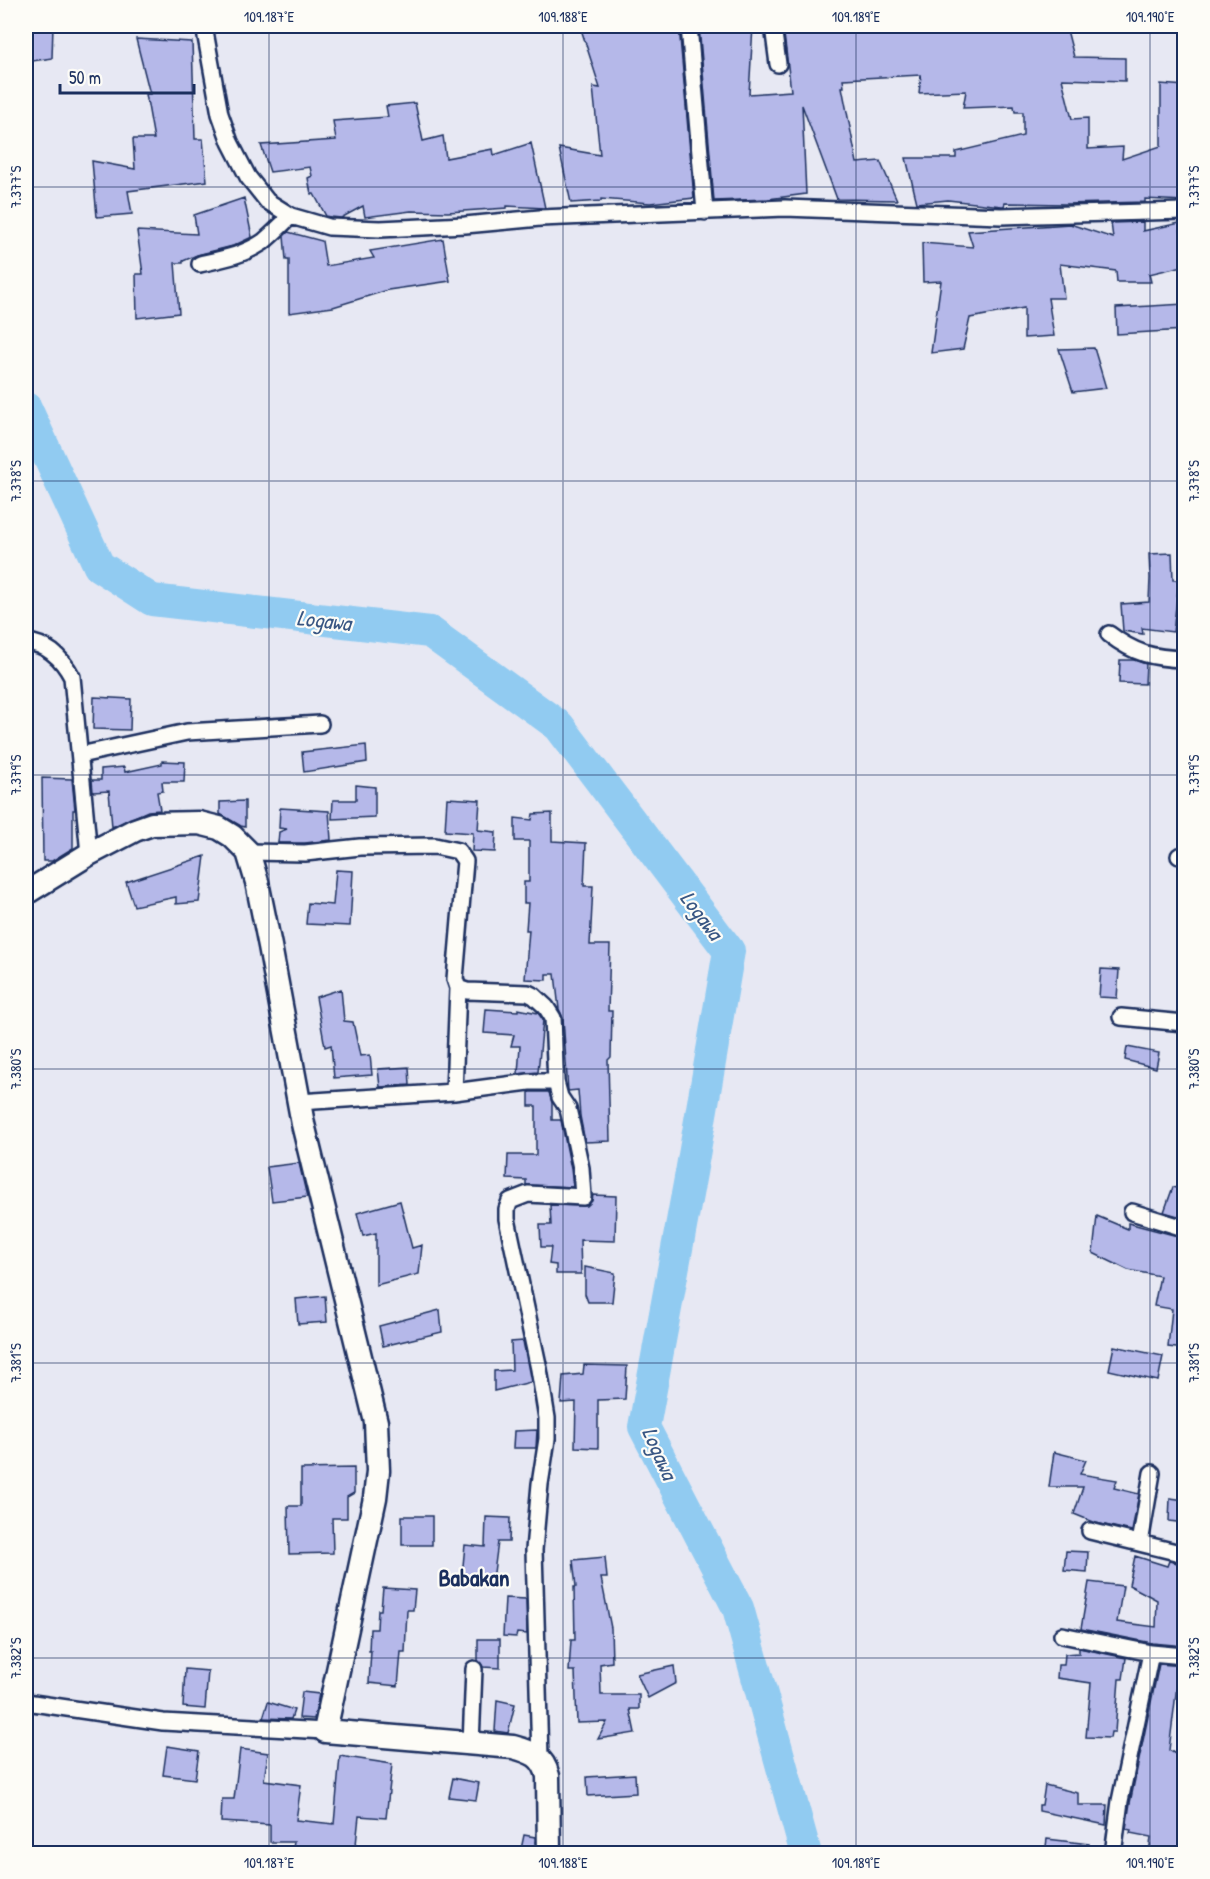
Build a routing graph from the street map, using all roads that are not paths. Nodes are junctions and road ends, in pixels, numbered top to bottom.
1 (204, 26) edge
2 (689, 26) edge
3 (773, 26) edge
4 (778, 64) dead end
5 (1185, 211) edge
6 (705, 212) junction
7 (291, 216) junction
8 (200, 264) dead end
9 (1109, 634) dead end
10 (26, 642) edge
11 (1185, 659) edge
12 (320, 724) dead end
13 (80, 755) junction
14 (248, 852) junction
15 (89, 854) junction
16 (26, 893) edge
17 (458, 988) junction
18 (1121, 1017) dead end
19 (1185, 1023) edge
20 (556, 1082) junction
21 (454, 1092) junction
22 (299, 1102) junction
23 (1132, 1212) dead end
24 (1185, 1228) edge
25 (1152, 1473) dead end
26 (1090, 1531) dead end
27 (1140, 1543) junction
28 (1185, 1554) edge
29 (1062, 1635) dead end
30 (1151, 1653) junction
31 (1185, 1656) edge
32 (474, 1669) dead end
33 (26, 1702) edge
34 (325, 1731) junction
35 (471, 1744) junction
36 (540, 1758) junction
37 (549, 1854) edge
38 (1113, 1854) edge

1 - 7 street
2 - 6 street
3 - 4 street
5 - 6 street
6 - 7 street
7 - 8 street
9 - 11 street
10 - 13 street
12 - 13 street
13 - 15 street
14 - 15 main road
14 - 17 street
14 - 22 main road
15 - 16 main road
17 - 20 street
17 - 21 street
18 - 19 street
20 - 21 street
20 - 36 street
21 - 22 street
22 - 34 main road
23 - 24 street
25 - 27 street
26 - 27 street
27 - 28 street
29 - 30 street
30 - 31 street
30 - 38 street
32 - 35 street
33 - 34 street
34 - 35 main road
35 - 36 main road
36 - 37 main road

